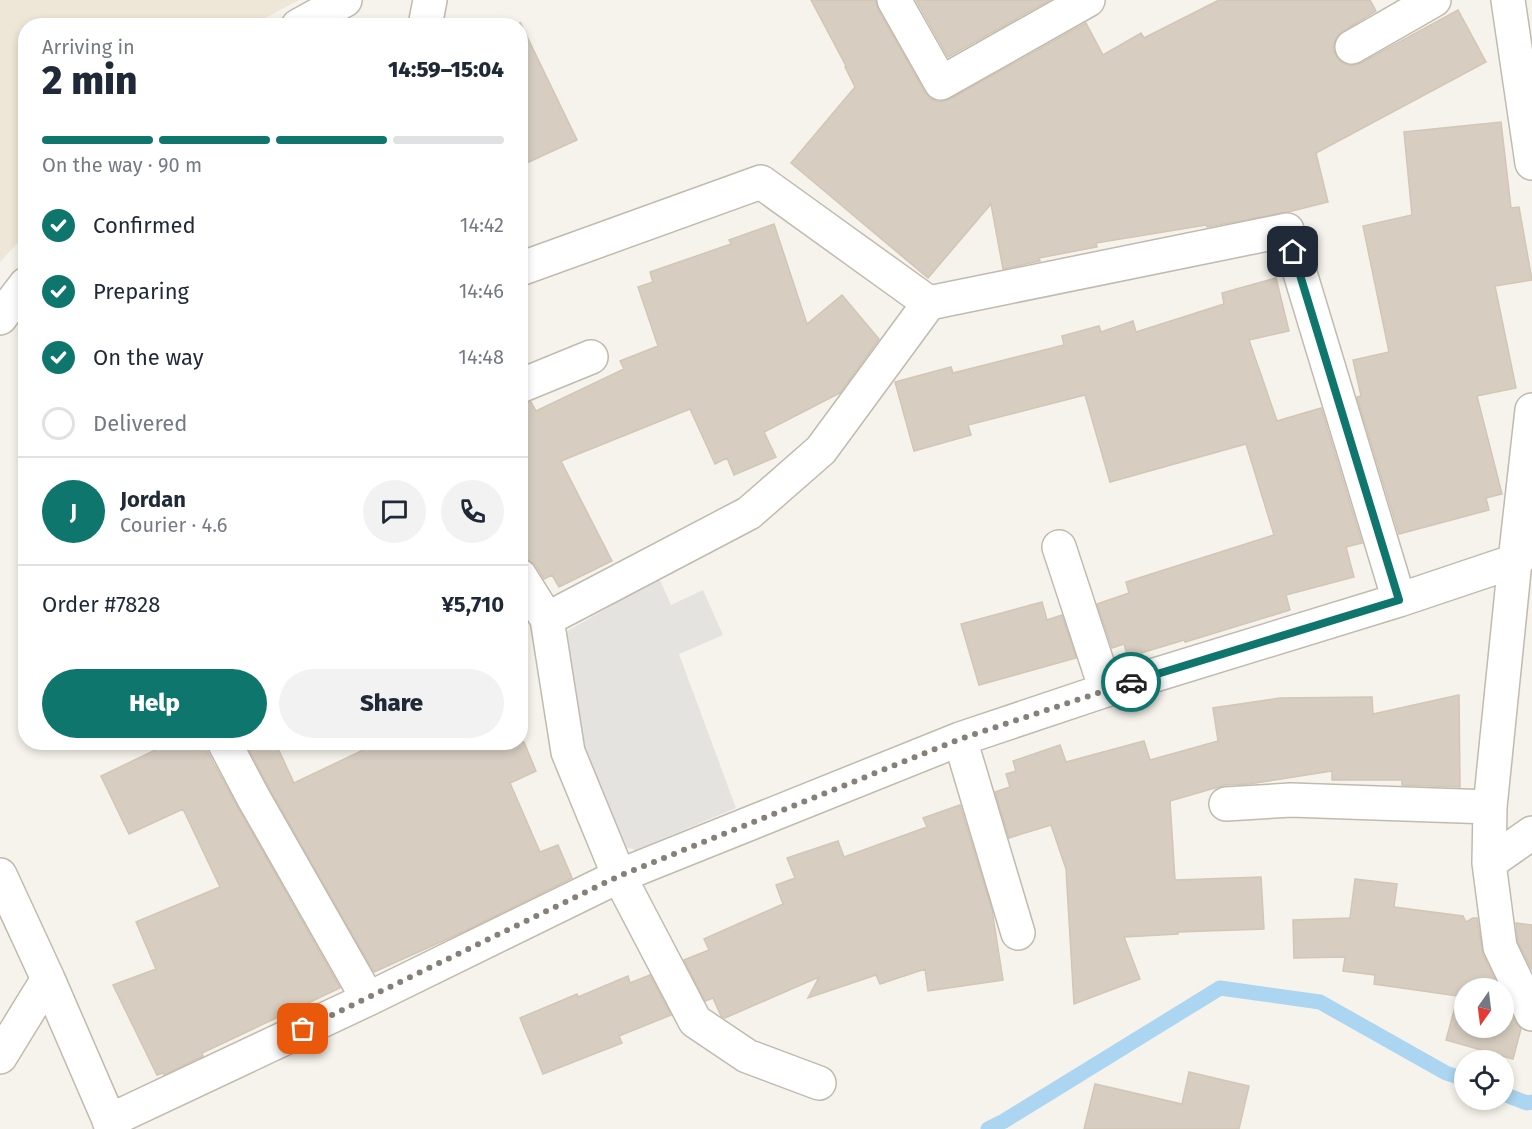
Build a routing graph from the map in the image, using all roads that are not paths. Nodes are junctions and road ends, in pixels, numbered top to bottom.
1 (345, 0) edge
2 (430, 0) edge
3 (894, 0) edge
4 (1088, 0) edge
5 (1434, 0) edge
6 (1508, 0) edge
7 (312, 18) edge
8 (427, 18) edge
9 (1352, 47) dead end
10 (1532, 163) edge
11 (528, 266) edge
12 (18, 294) edge
13 (929, 303) junction
14 (0, 318) edge
15 (591, 357) dead end
16 (528, 383) edge
17 (1532, 410) edge
18 (1059, 547) dead end
19 (1523, 555) edge
20 (528, 589) edge
21 (1399, 600) junction
22 (547, 619) junction
23 (1106, 690) junction
24 (960, 739) junction
25 (228, 750) edge
26 (1226, 804) dead end
27 (1490, 807) junction
28 (1532, 833) edge
29 (1489, 863) junction
30 (0, 875) edge
31 (619, 876) junction
32 (1018, 933) dead end
33 (48, 979) junction
34 (368, 999) junction
35 (1532, 1014) edge
36 (0, 1057) edge
37 (819, 1083) dead end
38 (111, 1125) edge

1 - 7 street
2 - 8 street
3 - 4 street
5 - 9 street
6 - 10 street
11 - 13 street
12 - 14 street
13 - 21 street
13 - 22 street
15 - 16 street
17 - 19 street
18 - 23 street
19 - 21 street
19 - 27 street
20 - 22 street
21 - 23 street
22 - 31 street
23 - 24 street
24 - 31 street
24 - 32 street
25 - 34 street
26 - 27 street
27 - 29 street
28 - 29 street
29 - 35 street
30 - 33 street
31 - 34 street
31 - 37 street
33 - 36 street
33 - 38 street
34 - 38 street

